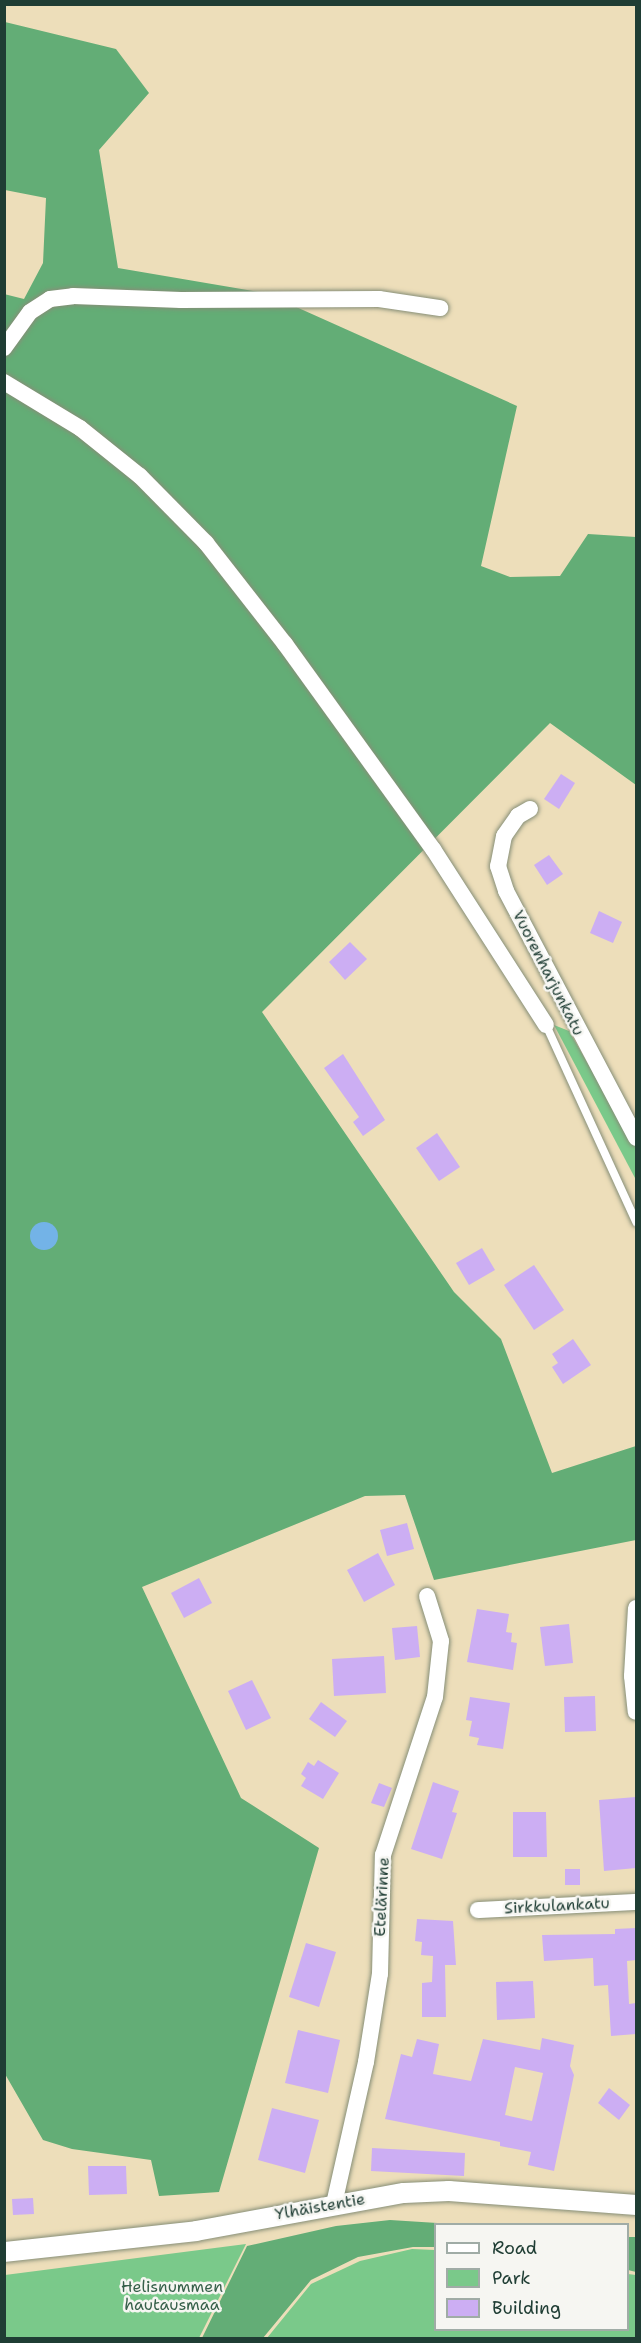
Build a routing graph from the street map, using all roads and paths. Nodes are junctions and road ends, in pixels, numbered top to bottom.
1 (440, 308) dead end
2 (4, 348) edge
3 (4, 382) edge
4 (530, 809) dead end
5 (546, 1025) joint
6 (636, 1138) edge
7 (636, 1222) edge
8 (427, 1596) dead end
9 (636, 1608) edge
10 (636, 1712) edge
11 (636, 1902) edge
12 (478, 1910) dead end
13 (334, 2204) junction
14 (636, 2205) edge
15 (4, 2252) edge

1 - 2 street
3 - 5 street
4 - 6 street, Vuorenharjunkatu
5 - 7 lane
8 - 13 street, Etelärinne
9 - 10 street
11 - 12 street, Sirkkulankatu
13 - 14 street, Ylhäistentie
13 - 15 street, Ylhäistentie

